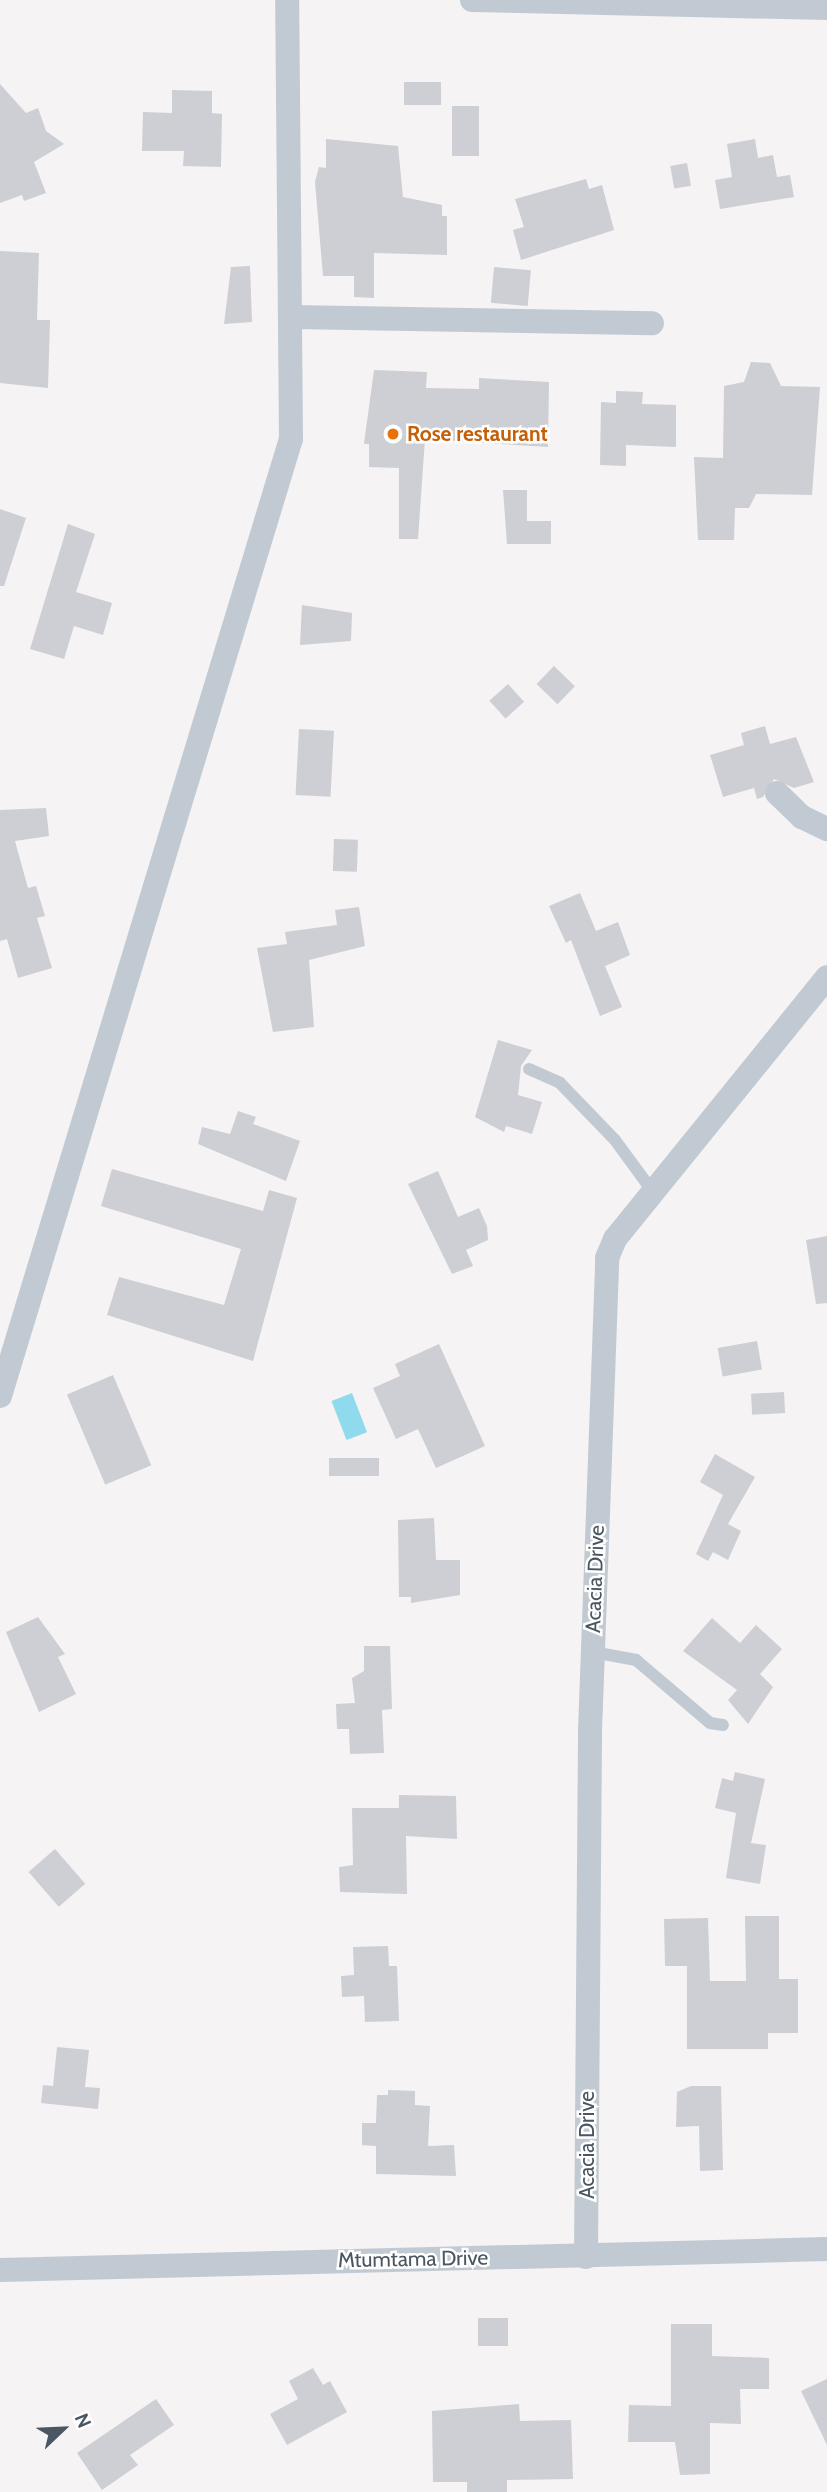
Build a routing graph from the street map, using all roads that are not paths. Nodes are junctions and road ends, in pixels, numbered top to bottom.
1 (287, 0) edge
2 (472, 0) edge
3 (827, 8) edge
4 (293, 317) junction
5 (652, 323) dead end
6 (778, 793) dead end
7 (827, 829) edge
8 (827, 977) edge
9 (529, 1069) dead end
10 (653, 1192) junction
11 (0, 1396) edge
12 (593, 1652) junction
13 (723, 1725) dead end
14 (827, 2249) edge
15 (586, 2257) junction
16 (0, 2270) edge

1 - 4 street
2 - 3 street
4 - 5 street
4 - 11 street
6 - 7 street
8 - 10 street, Acacia Drive
9 - 10 lane
10 - 12 street, Acacia Drive
12 - 13 lane
12 - 15 street, Acacia Drive
14 - 15 street, Mtumtama Drive
15 - 16 street, Mtumtama Drive

